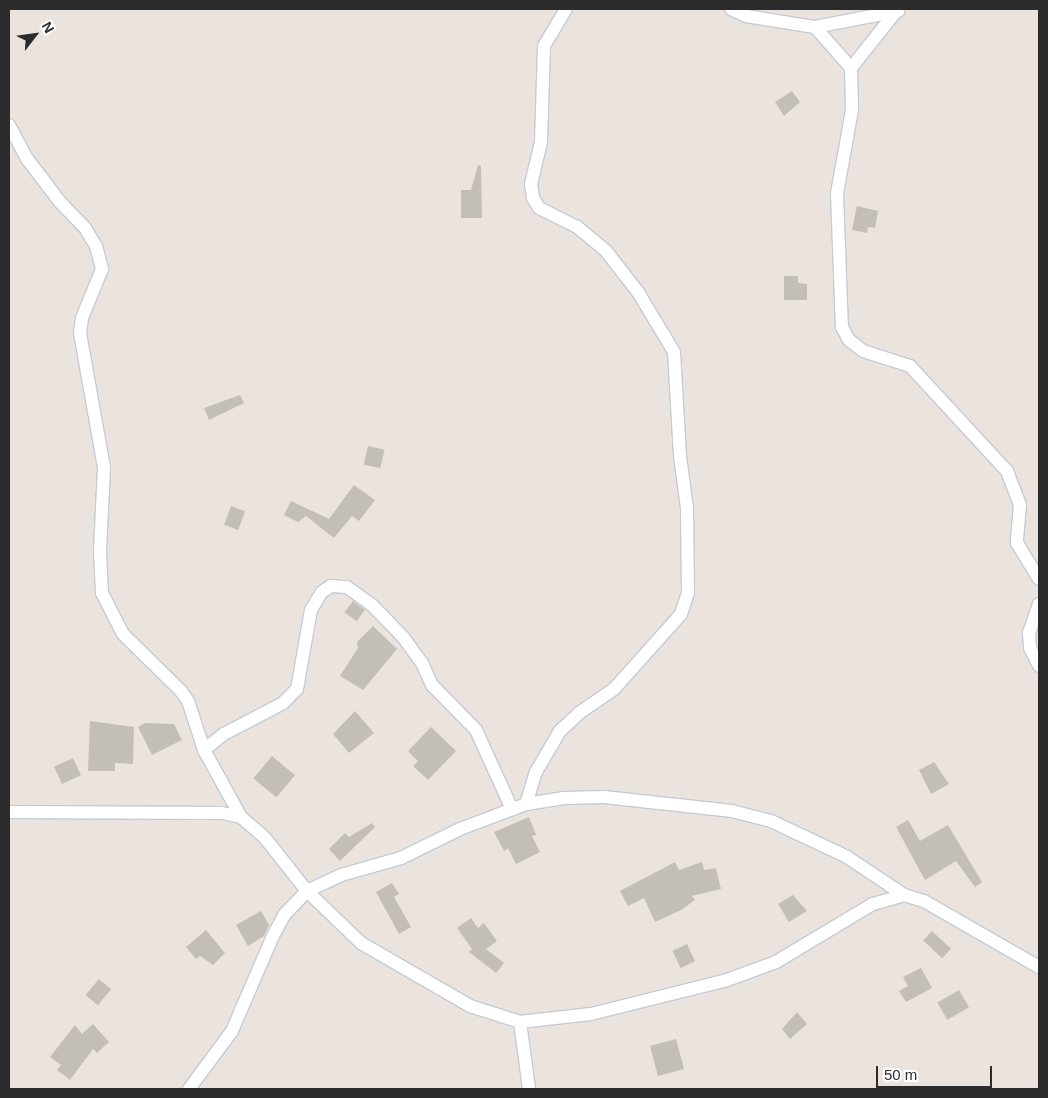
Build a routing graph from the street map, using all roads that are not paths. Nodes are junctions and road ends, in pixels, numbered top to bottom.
1 (566, 9) edge
2 (731, 9) edge
3 (898, 10) edge
4 (764, 14) edge
5 (815, 27) junction
6 (850, 68) junction
7 (9, 125) edge
8 (1039, 579) edge
9 (1039, 604) edge
10 (1039, 666) edge
11 (204, 750) junction
12 (526, 804) junction
13 (512, 809) junction
14 (9, 812) edge
15 (241, 818) junction
16 (307, 891) junction
17 (904, 895) junction
18 (1039, 967) edge
19 (520, 1022) junction
20 (189, 1089) edge
21 (529, 1089) edge

1 - 12 street
2 - 4 street
3 - 5 street
3 - 6 street
4 - 5 street
5 - 6 street
6 - 8 street
7 - 11 street
9 - 10 street
11 - 13 street
11 - 15 street
12 - 13 street
12 - 17 street
13 - 16 street
14 - 15 street
15 - 16 street
16 - 19 street
16 - 20 street
17 - 18 street
17 - 19 street
19 - 21 street

